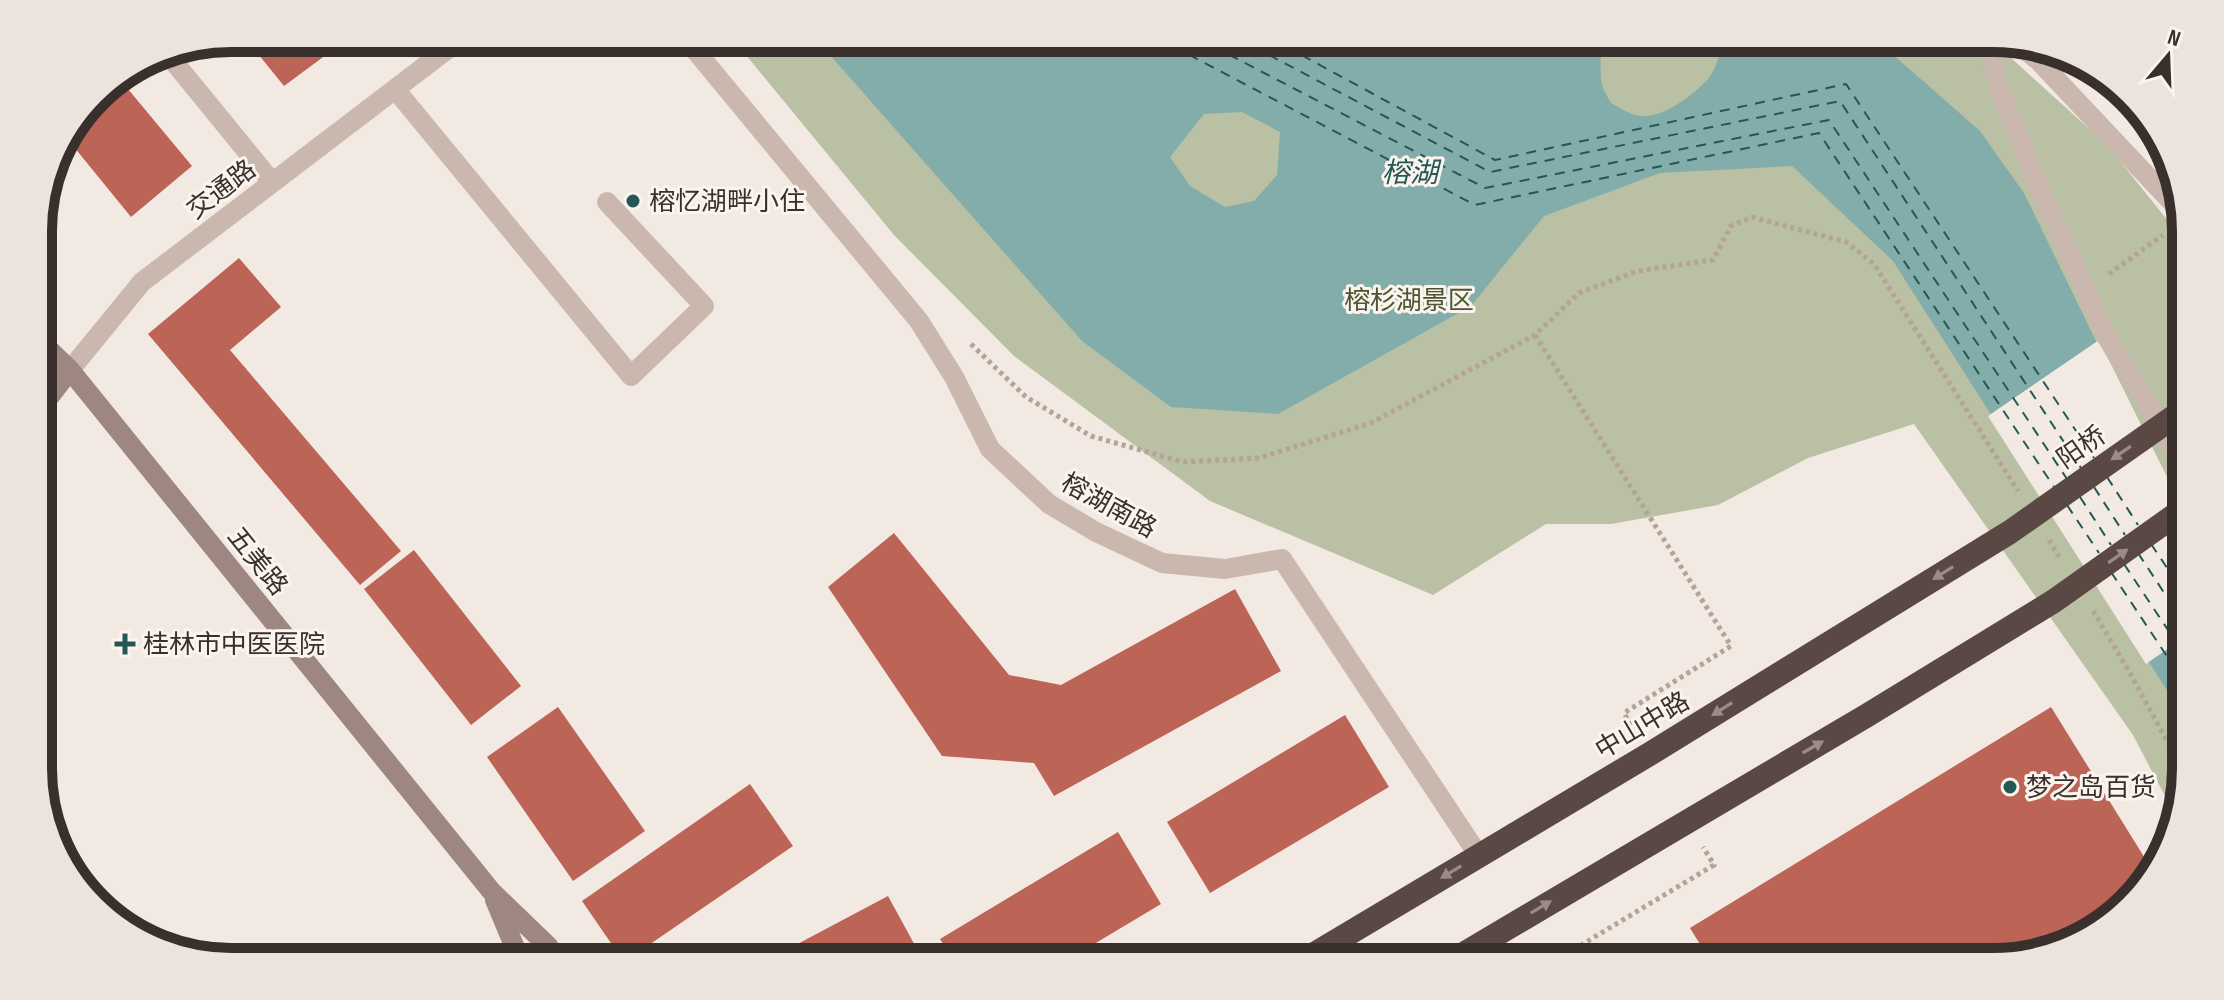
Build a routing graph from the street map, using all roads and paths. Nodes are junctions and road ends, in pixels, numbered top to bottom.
1 (444, 52) edge
2 (697, 52) edge
3 (1992, 52) edge
4 (2033, 56) edge
5 (174, 62) edge
6 (395, 89) junction
7 (272, 182) junction
8 (607, 202) dead end
9 (2170, 213) edge
10 (2172, 227) edge
11 (2086, 291) junction
12 (1535, 335) junction
13 (967, 338) dead end
14 (52, 353) edge
15 (70, 370) junction
16 (52, 393) edge
17 (2172, 418) edge
18 (2172, 445) edge
19 (2020, 494) dead end
20 (2172, 517) edge
21 (2010, 532) joint
22 (2045, 533) dead end
23 (2061, 560) dead end
24 (2085, 599) dead end
25 (2172, 750) edge
26 (1648, 755) junction
27 (1687, 820) junction
28 (1479, 856) junction
29 (492, 892) junction
30 (515, 948) edge
31 (549, 948) edge
32 (1325, 948) edge
33 (1473, 948) edge
34 (1576, 948) edge

1 - 6 street, 交通路
2 - 28 street, 榕湖南路
3 - 11 street
4 - 9 street
5 - 7 street
6 - 7 street, 交通路
6 - 8 street
7 - 15 street, 交通路
10 - 11 path
11 - 18 street
12 - 13 path
12 - 19 path
12 - 26 path
14 - 15 street, 五美路
15 - 16 street, 交通路
15 - 29 street, 五美路
17 -> 21 highway, 阳桥
27 -> 20 highway
21 -> 26 highway, 中山中路
22 - 23 path
24 - 25 path
26 - 28 highway, 中山中路
33 -> 27 highway
27 - 34 path
28 -> 32 highway, 中山中路
29 - 30 street, 五美路
29 - 31 street, 五美路

